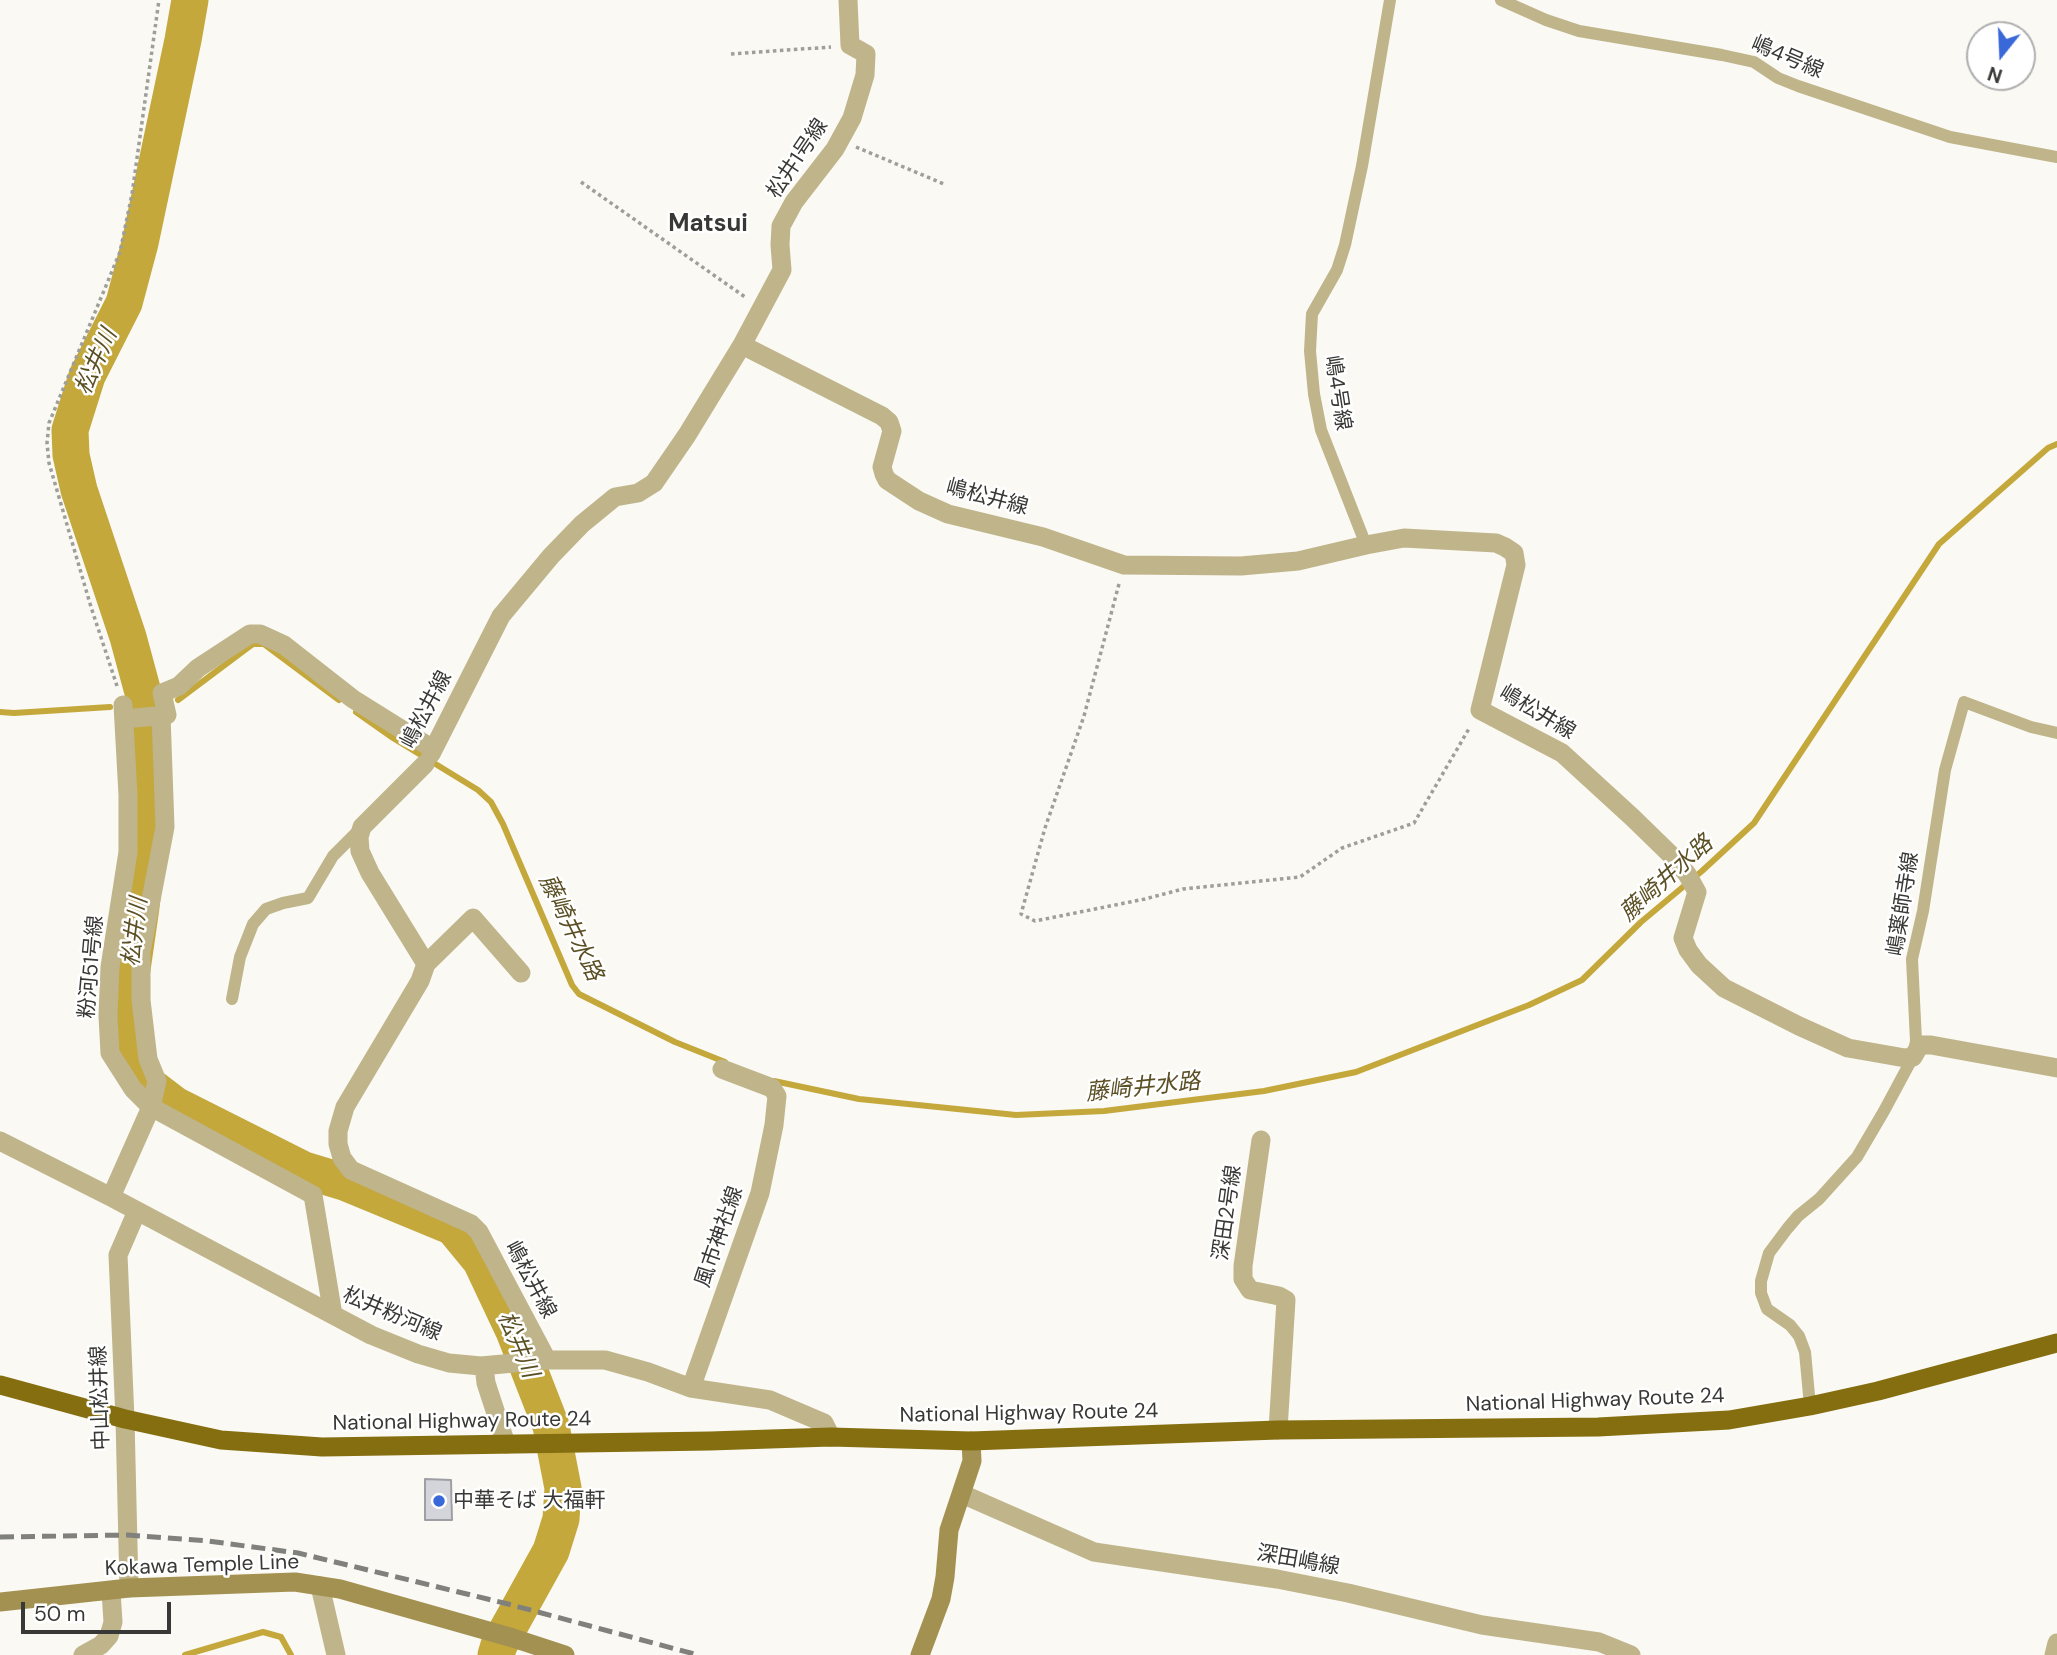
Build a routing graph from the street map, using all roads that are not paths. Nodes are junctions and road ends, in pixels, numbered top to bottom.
1 (848, 0) edge
2 (1390, 0) edge
3 (1501, 0) edge
4 (2057, 158) edge
5 (742, 345) junction
6 (1366, 545) junction
7 (164, 715) junction
8 (2057, 733) edge
9 (430, 756) junction
10 (362, 827) junction
11 (426, 964) junction
12 (521, 973) dead end
13 (232, 999) dead end
14 (1913, 1057) junction
15 (2057, 1068) edge
16 (722, 1069) dead end
17 (152, 1105) junction
18 (1261, 1140) dead end
19 (0, 1141) edge
20 (111, 1197) junction
21 (137, 1211) junction
22 (333, 1315) junction
23 (2057, 1343) edge
24 (543, 1361) junction
25 (488, 1366) junction
26 (0, 1385) edge
27 (691, 1388) junction
28 (1810, 1406) junction
29 (125, 1419) junction
30 (1278, 1430) junction
31 (831, 1437) junction
32 (971, 1441) junction
33 (512, 1444) junction
34 (962, 1494) junction
35 (320, 1586) junction
36 (120, 1589) junction
37 (0, 1602) edge
38 (83, 1655) edge
39 (336, 1655) edge
40 (565, 1655) edge
41 (920, 1655) edge
42 (1631, 1655) edge

1 - 5 street, 松井1号線
2 - 6 lane, 嶋4号線
3 - 4 lane, 嶋4号線
5 - 6 street, 嶋松井線
5 - 9 street, 嶋松井線
6 - 14 street, 嶋松井線
7 - 9 street
7 - 17 street
7 - 17 street, 粉河51号線
8 - 14 lane, 嶋薬師寺線
9 - 10 street, 嶋松井線
10 - 11 street
10 - 13 lane
11 - 12 street
11 - 24 street, 嶋松井線
14 - 15 street, 嶋松井線
14 - 28 lane, 嶋薬師寺線
16 - 27 street, 風市神社線
17 - 20 street
17 - 22 street, 粉河51号線
18 - 30 street, 深田2号線
19 - 20 street, 松井粉河線
20 - 21 street, 松井粉河線
21 - 22 street, 松井粉河線
21 - 29 street, 中山松井線
22 - 25 street, 松井粉河線
23 - 28 highway, National Highway Route 24
24 - 25 street, 松井粉河線
24 - 27 street, 松井粉河線
25 - 33 street
26 - 29 highway, National Highway Route 24
27 - 31 street, 松井粉河線
28 - 30 highway, National Highway Route 24
29 - 33 highway, National Highway Route 24
29 - 36 street, 中山松井線
30 - 32 highway, National Highway Route 24
31 - 32 highway, National Highway Route 24
31 - 33 highway, National Highway Route 24
32 - 34 main road
34 - 41 main road
34 - 42 street, 深田嶋線
35 - 36 main road, Kokawa Temple Line
35 - 39 street
35 - 40 main road, Kokawa Temple Line
36 - 37 main road, Kokawa Temple Line
36 - 38 street, 中山松井線

